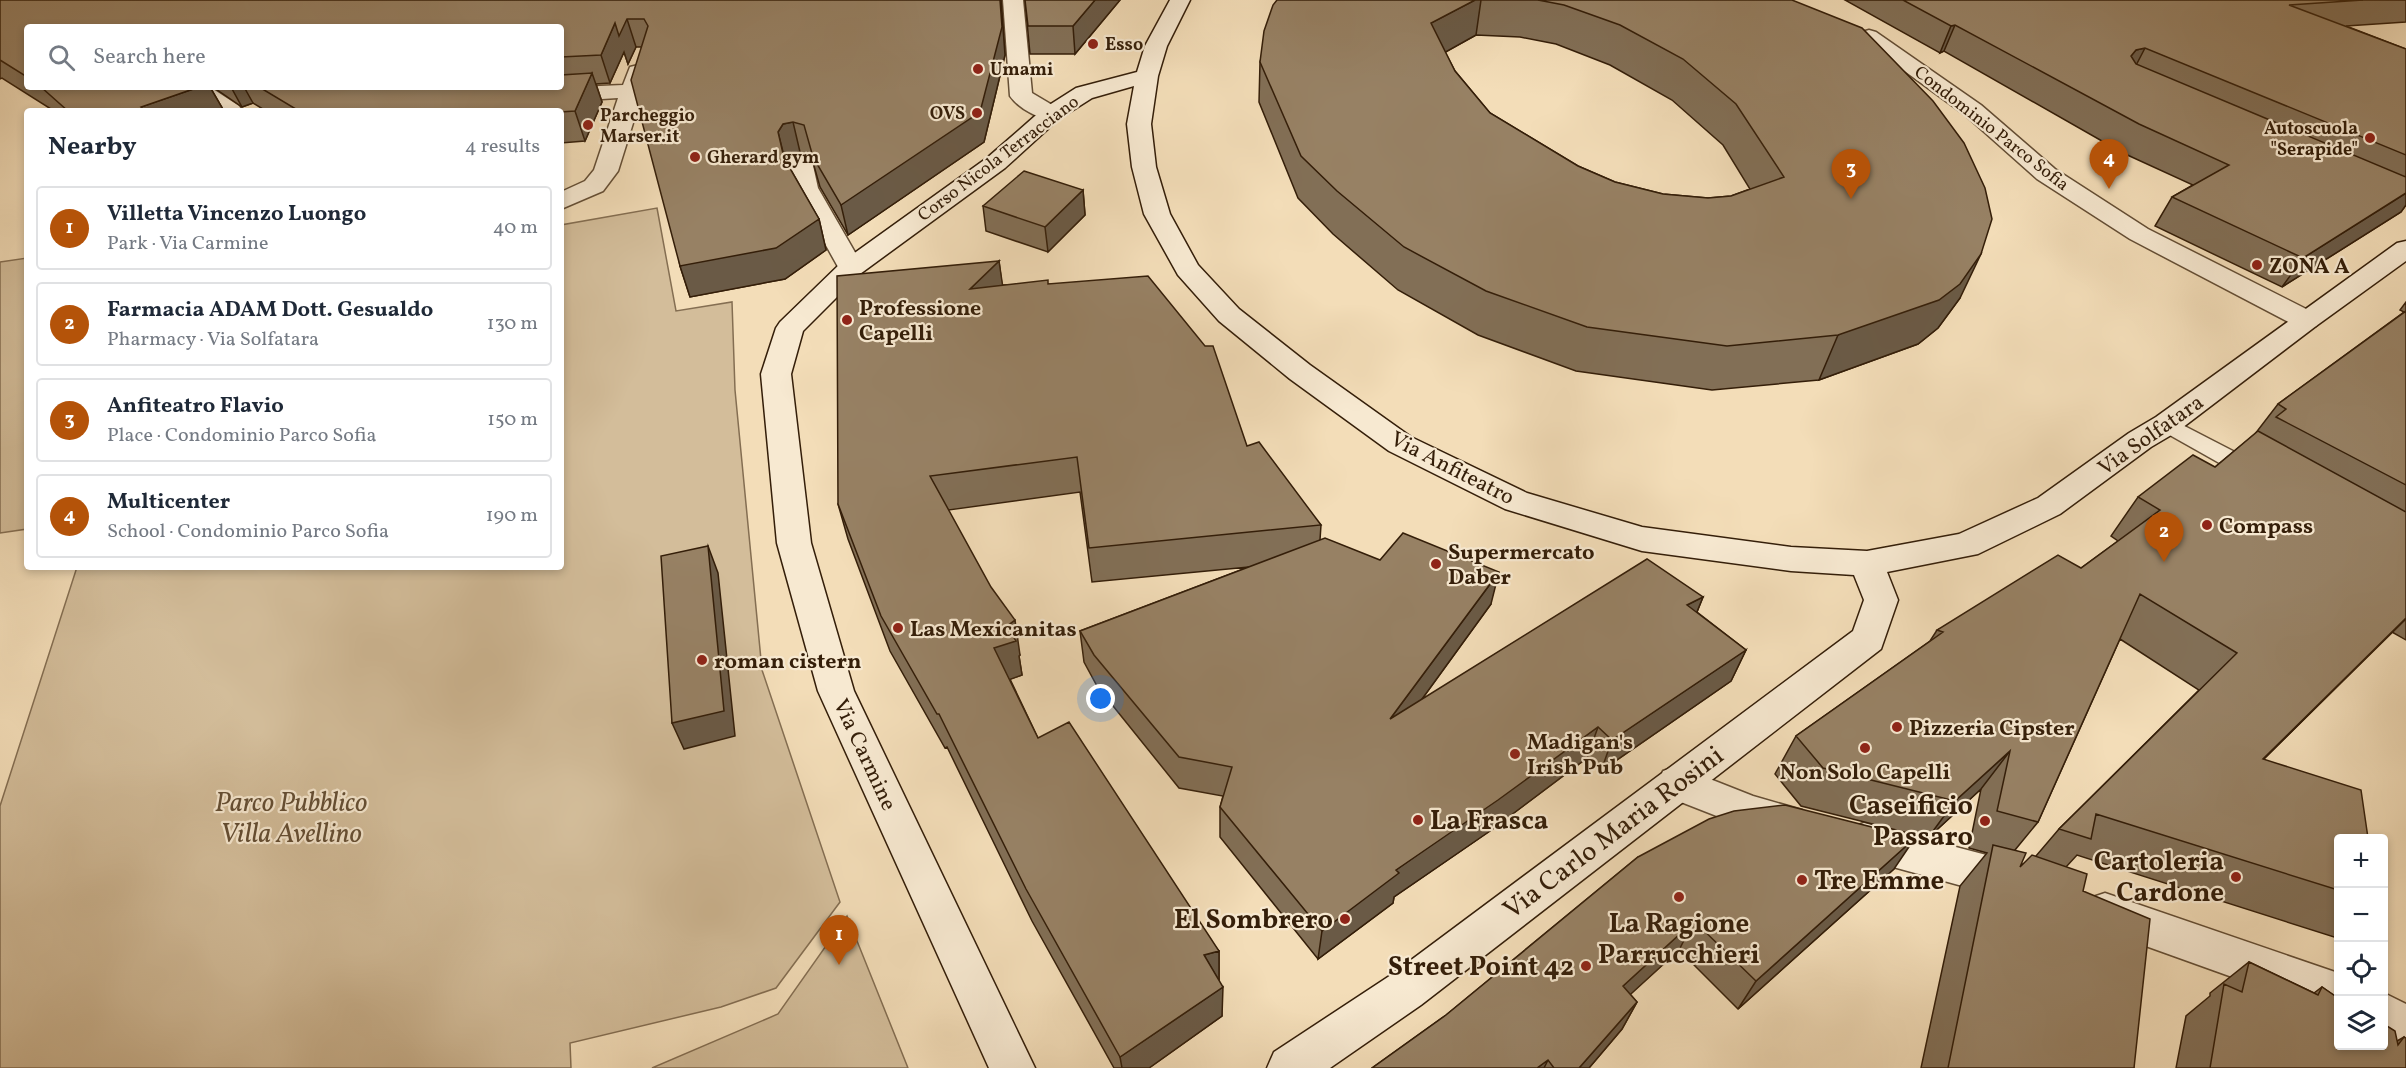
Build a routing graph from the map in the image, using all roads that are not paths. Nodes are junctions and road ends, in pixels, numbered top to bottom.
1 (1013, 0) edge
2 (1180, 0) edge
3 (1869, 36) edge
4 (644, 54) edge
5 (1147, 76) junction
6 (200, 90) edge
7 (632, 91) junction
8 (538, 96) edge
9 (226, 108) edge
10 (1051, 114) junction
11 (800, 161) dead end
12 (564, 200) edge
13 (2406, 249) edge
14 (851, 268) junction
15 (2306, 320) junction
16 (2167, 424) junction
17 (2274, 484) edge
18 (1867, 563) junction
19 (1677, 783) junction
20 (2334, 993) edge
21 (2388, 1018) edge
22 (2406, 1029) edge
23 (1012, 1068) edge
24 (1290, 1068) edge

1 - 10 street
2 - 5 street
3 - 15 street, Condominio Parco Sofia
4 - 7 street
5 - 10 street, Corso Nicola Terracciano
5 - 18 street, Via Anfiteatro
6 - 9 street
7 - 8 street
7 - 12 street
10 - 14 street, Corso Nicola Terracciano
11 - 14 street
13 - 15 street, Via Solfatara
14 - 23 street, Via Carmine
15 - 16 street, Via Solfatara
16 - 17 lane
16 - 18 street, Via Solfatara
18 - 19 street, Via Carlo Maria Rosini
19 - 20 street
19 - 24 street, Via Carlo Maria Rosini
21 - 22 street

